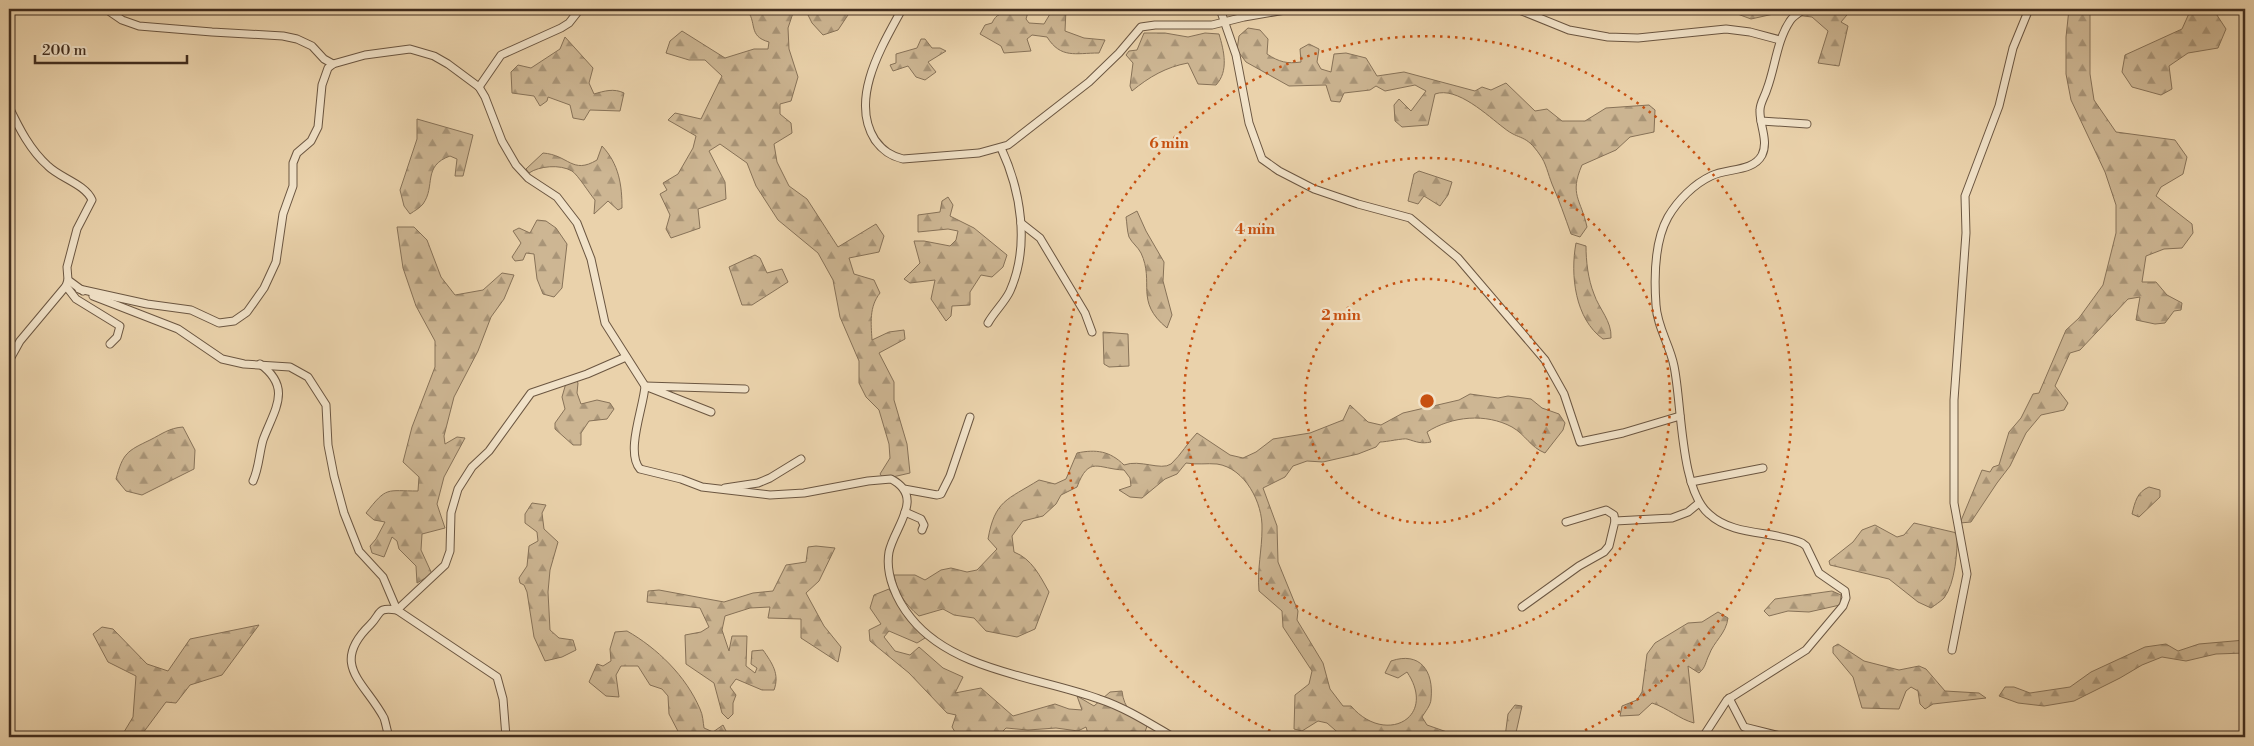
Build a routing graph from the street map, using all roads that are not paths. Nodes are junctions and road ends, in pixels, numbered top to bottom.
1 (106, 9) edge
2 (580, 9) edge
3 (902, 9) edge
4 (1220, 9) edge
5 (1291, 9) edge
6 (1517, 9) edge
7 (1804, 9) edge
8 (2029, 9) edge
9 (1226, 22) junction
10 (1780, 40) junction
11 (333, 64) junction
12 (479, 87) junction
13 (9, 107) edge
14 (1761, 121) junction
15 (1807, 124) dead end
16 (1001, 148) junction
17 (1021, 222) junction
18 (67, 283) junction
19 (79, 289) junction
20 (988, 323) dead end
21 (1092, 332) dead end
22 (110, 344) dead end
23 (626, 357) junction
24 (10, 358) dead end
25 (259, 364) junction
26 (645, 386) junction
27 (745, 389) dead end
28 (711, 412) dead end
29 (1680, 416) junction
30 (970, 417) dead end
31 (801, 459) dead end
32 (1763, 468) dead end
33 (253, 482) dead end
34 (1691, 482) junction
35 (904, 489) junction
36 (717, 490) junction
37 (1699, 503) junction
38 (905, 512) junction
39 (1615, 521) junction
40 (1566, 522) dead end
41 (922, 530) dead end
42 (1522, 607) dead end
43 (397, 610) junction
44 (1952, 650) dead end
45 (1730, 698) junction
46 (389, 737) edge
47 (506, 737) edge
48 (1173, 737) edge
49 (1703, 737) edge
50 (1784, 737) edge

1 - 11 street
2 - 12 street
3 - 16 street
4 - 9 street
5 - 9 street
6 - 10 street
7 - 10 street
8 - 44 street
9 - 16 street
9 - 29 street
10 - 14 street
11 - 12 street
11 - 19 street
12 - 23 street
13 - 18 street
14 - 15 street
14 - 29 street
16 - 17 street
17 - 20 street
17 - 21 street
18 - 19 street
18 - 22 street
18 - 24 street
19 - 25 street
23 - 26 street
23 - 43 street
25 - 33 street
25 - 43 street
26 - 27 street
26 - 28 street
26 - 36 street
29 - 34 street
30 - 35 street
31 - 36 street
32 - 34 street
34 - 37 street
35 - 36 street
35 - 38 street
37 - 39 street
37 - 45 street
38 - 41 street
38 - 48 street
39 - 40 street
39 - 42 street
43 - 46 street
43 - 47 street
45 - 49 street
45 - 50 street

